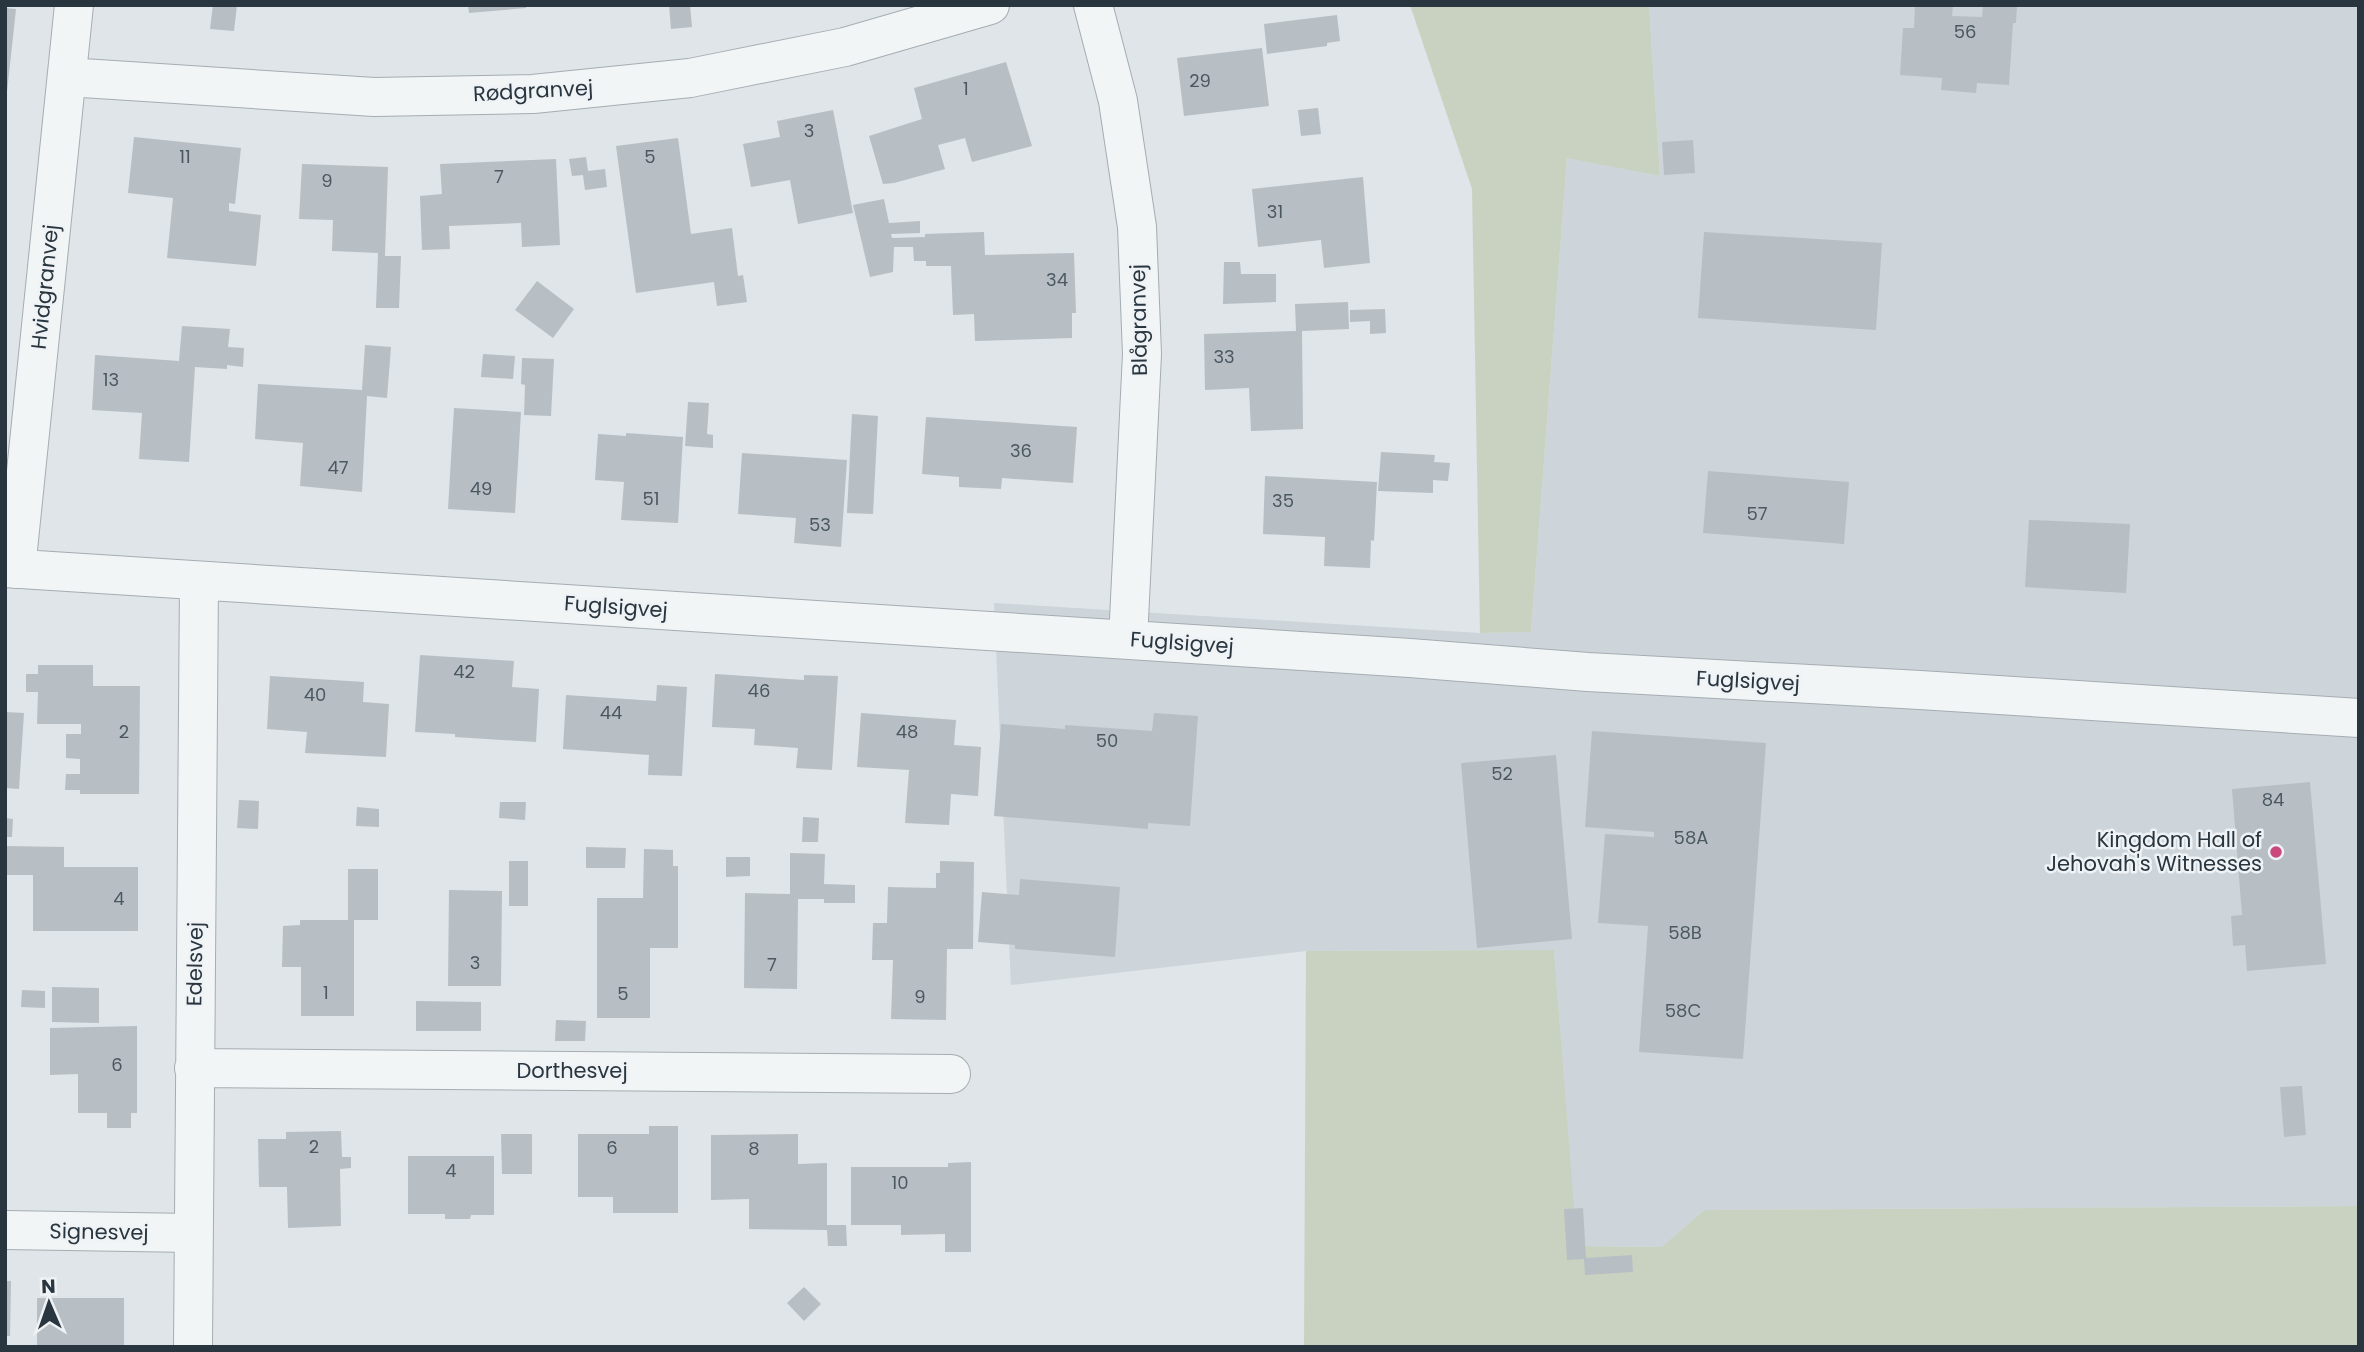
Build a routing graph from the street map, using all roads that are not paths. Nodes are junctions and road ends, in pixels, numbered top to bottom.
1 (74, 5) edge
2 (990, 5) edge
3 (1093, 5) edge
4 (67, 77) junction
5 (11, 569) edge
6 (199, 581) junction
7 (1128, 640) junction
8 (2359, 718) edge
9 (194, 1068) junction
10 (951, 1073) dead end
11 (5, 1230) edge
12 (193, 1233) junction
13 (193, 1347) edge

1 - 4 street, Hvidgranvej
2 - 4 street, Rødgranvej
3 - 7 street, Blågranvej
4 - 5 street, Hvidgranvej
5 - 6 street, Fuglsigvej
6 - 7 street, Fuglsigvej
6 - 9 street, Edelsvej
7 - 8 street, Fuglsigvej
9 - 10 street, Dorthesvej
9 - 12 street, Edelsvej
11 - 12 street, Signesvej
12 - 13 street, Edelsvej

